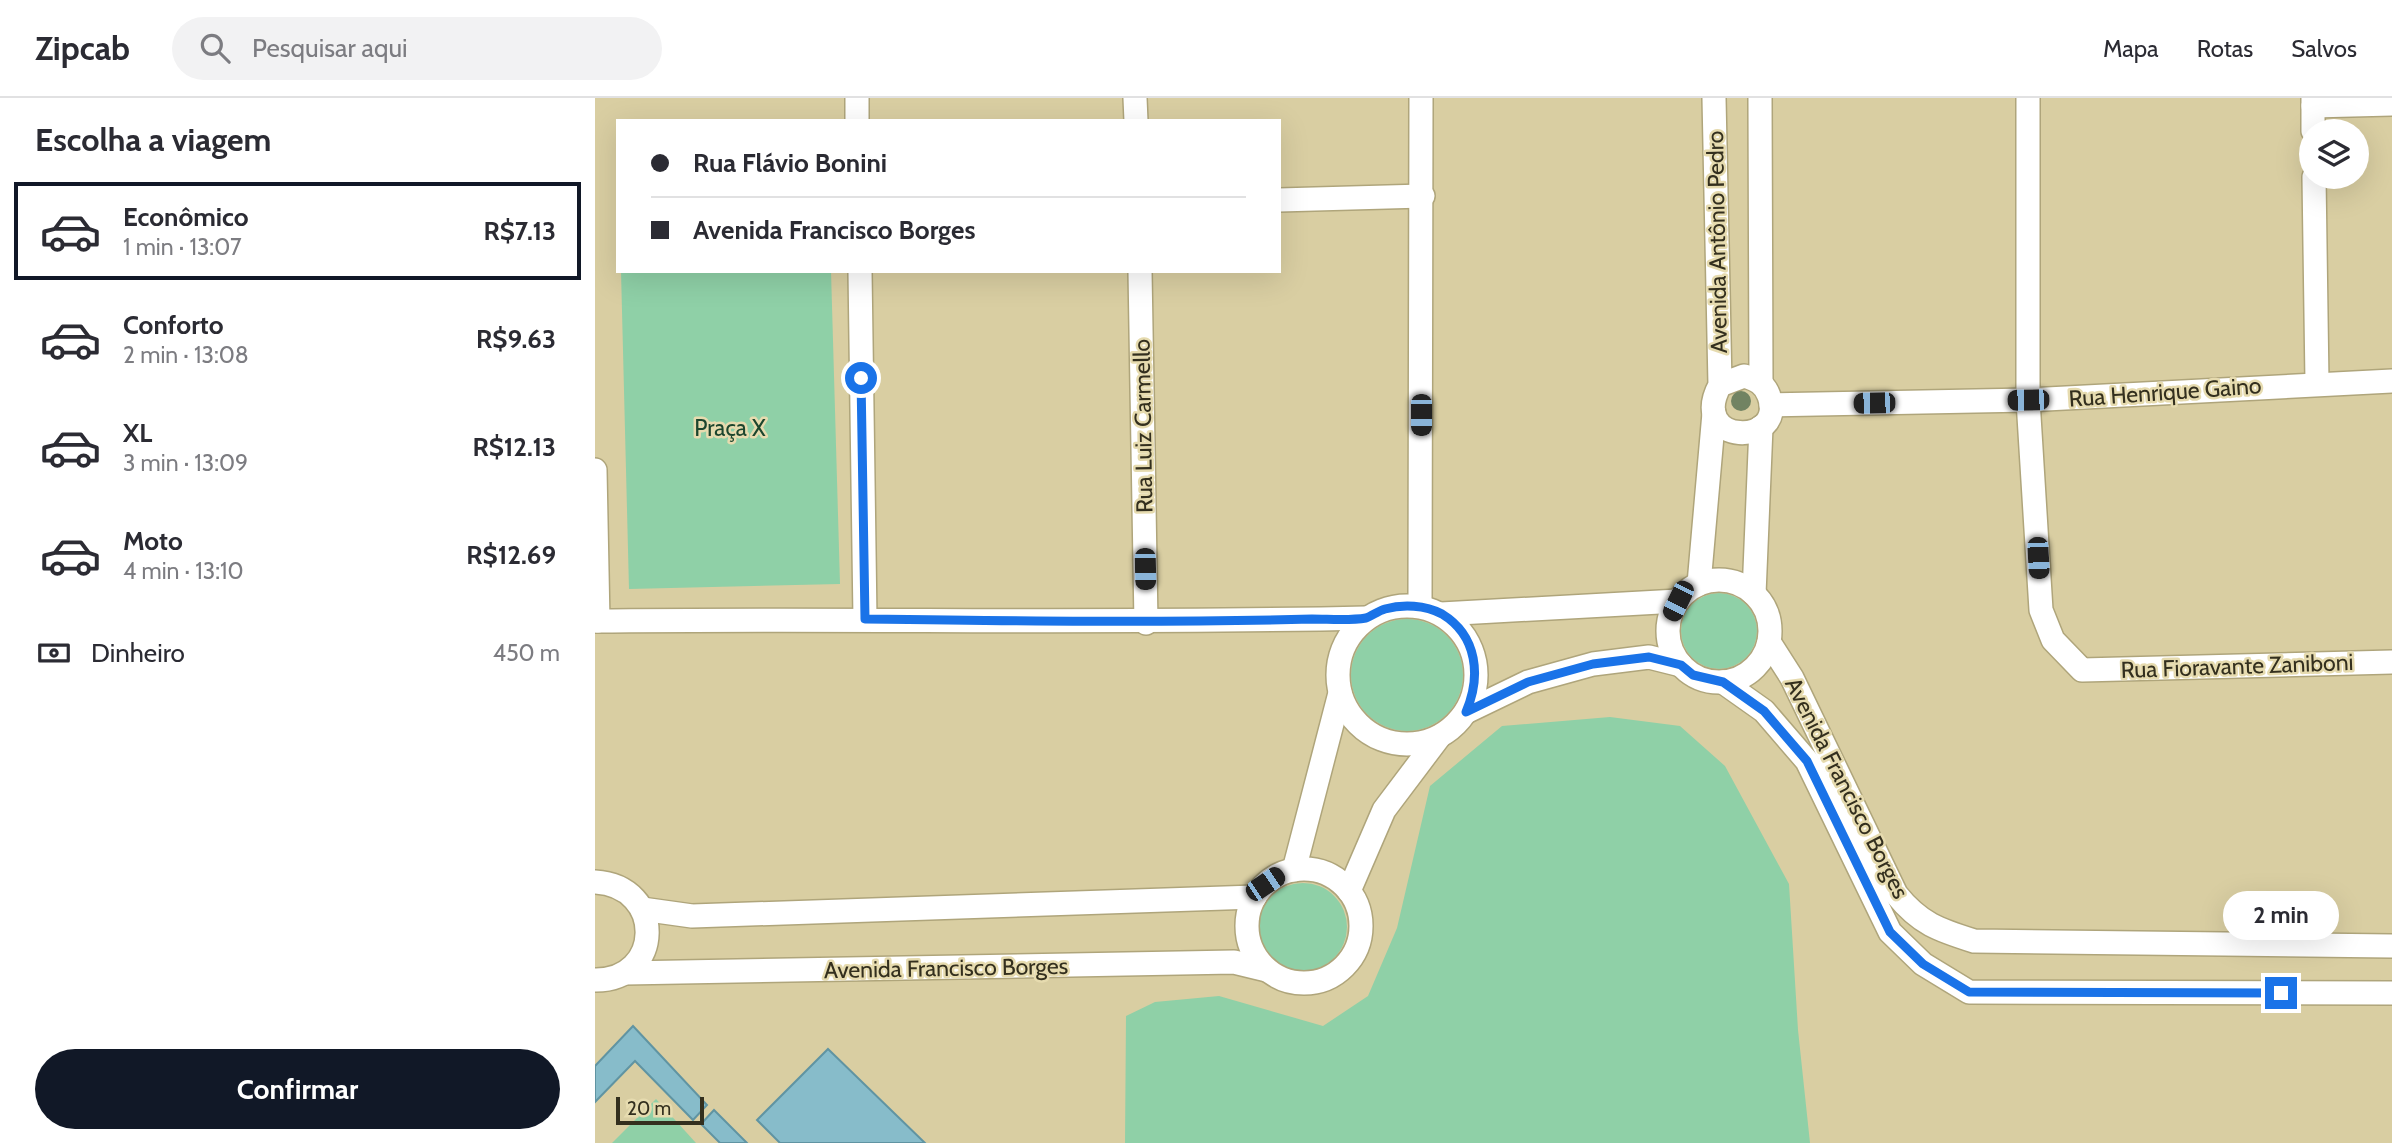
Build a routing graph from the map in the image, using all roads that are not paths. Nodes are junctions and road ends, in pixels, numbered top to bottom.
1 (857, 98) edge
2 (1135, 98) edge
3 (1421, 98) edge
4 (1714, 98) edge
5 (1760, 98) edge
6 (2028, 98) edge
7 (2313, 102) edge
8 (2392, 104) edge
9 (857, 119) edge
10 (1136, 119) edge
11 (2314, 189) edge
12 (1423, 196) junction
13 (1281, 200) edge
14 (860, 273) edge
15 (1140, 273) edge
16 (2392, 381) edge
17 (2317, 382) junction
18 (1761, 383) junction
19 (1720, 385) junction
20 (2028, 400) junction
21 (1770, 405) junction
22 (1714, 413) junction
23 (1761, 428) junction
24 (595, 470) edge
25 (1699, 584) junction
26 (1754, 594) junction
27 (1678, 601) junction
28 (1430, 610) junction
29 (1366, 618) junction
30 (865, 619) junction
31 (597, 621) edge
32 (1146, 623) junction
33 (1769, 642) junction
34 (2392, 662) edge
35 (1681, 665) junction
36 (1723, 682) junction
37 (1340, 693) junction
38 (1466, 712) junction
39 (1439, 737) junction
40 (1864, 854) junction
41 (1294, 870) junction
42 (595, 883) edge
43 (1349, 891) junction
44 (1255, 897) junction
45 (642, 909) junction
46 (2392, 946) edge
47 (1267, 970) junction
48 (625, 973) junction
49 (595, 980) edge
50 (2392, 993) edge

1 - 9 street
2 - 10 street
3 - 12 street
4 - 19 street, Avenida Antônio Pedro
5 - 18 street, Avenida Antônio Pedro
6 - 20 street
7 - 8 street
11 - 17 street
12 - 13 street
12 - 28 street
14 - 30 street
15 - 32 street, Rua Luiz Carmello
16 - 17 street, Rua Henrique Gaino
17 - 20 street, Rua Henrique Gaino
18 - 19 street
18 - 21 street
19 - 22 street
20 - 21 street, Rua Henrique Gaino
20 - 34 street, Rua Fioravante Zaniboni
21 - 23 street
22 - 23 street
22 - 25 street
23 - 26 street
24 - 31 street
25 - 26 street
25 - 27 street
26 - 33 street
27 - 28 street
27 - 35 street
28 - 29 street
28 - 38 street
29 - 32 street
29 - 37 street
30 - 31 street
30 - 32 street
33 - 36 street
33 - 40 street, Avenida Francisco Borges
35 - 36 street
35 - 38 street
36 - 40 street, Avenida Francisco Borges
37 - 39 street
37 - 41 street
38 - 39 street
39 - 43 street
40 - 46 street, Avenida Francisco Borges
40 - 50 street, Avenida Francisco Borges
41 - 43 street
41 - 44 street
42 - 45 street
43 - 47 street
44 - 45 street
44 - 47 street
45 - 48 street
47 - 48 street, Avenida Francisco Borges
48 - 49 street, Avenida Francisco Borges

